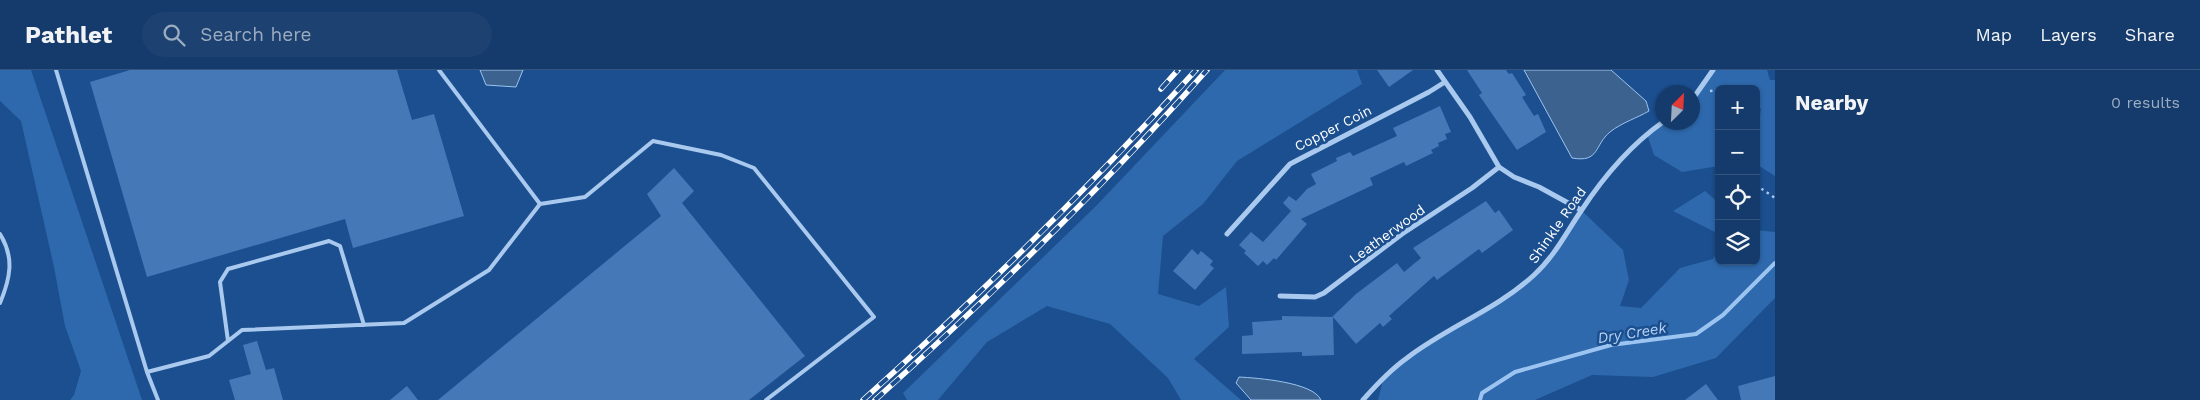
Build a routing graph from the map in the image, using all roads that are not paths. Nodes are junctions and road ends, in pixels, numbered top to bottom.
1 (56, 70) edge
2 (439, 70) edge
3 (1437, 70) edge
4 (1713, 70) edge
5 (1445, 82) junction
6 (1700, 89) edge
7 (1655, 128) edge
8 (1499, 167) junction
9 (540, 204) junction
10 (1581, 210) junction
11 (0, 234) edge
12 (1227, 234) dead end
13 (1280, 296) dead end
14 (0, 303) edge
15 (364, 324) junction
16 (228, 341) junction
17 (147, 372) junction
18 (158, 400) edge
19 (766, 400) edge
20 (1364, 400) edge

1 - 17 lane
2 - 9 lane
3 - 5 street
4 - 6 street
5 - 8 street
5 - 12 street, Copper Coin
7 - 10 street, Shinkle Road
8 - 10 street
8 - 13 street, Leatherwood
9 - 15 lane
9 - 19 lane
10 - 20 street, Shinkle Road
11 - 14 lane
15 - 16 lane
15 - 16 lane
16 - 17 lane
17 - 18 lane

